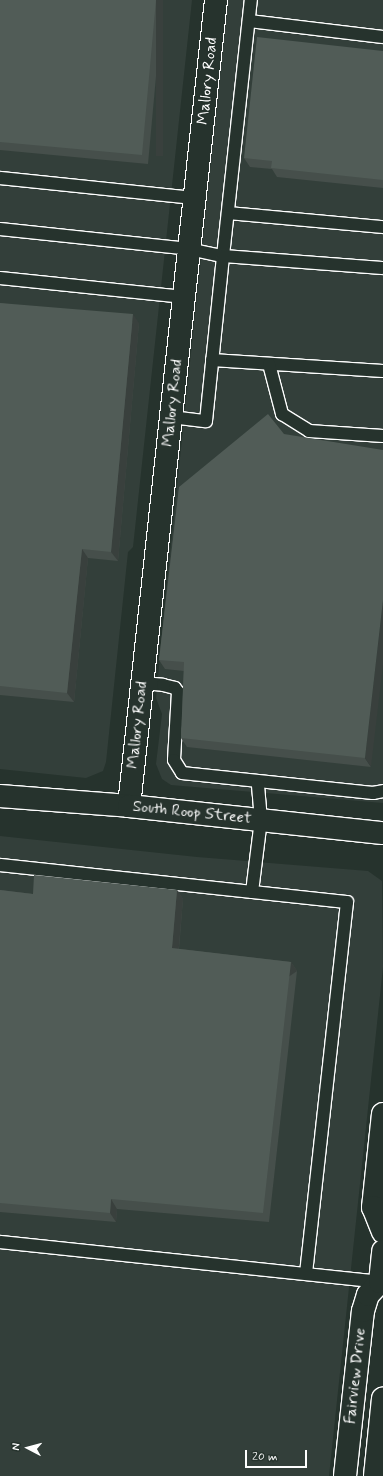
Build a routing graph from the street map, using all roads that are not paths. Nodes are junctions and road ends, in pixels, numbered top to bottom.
1 (216, 0) edge
2 (251, 0) edge
3 (249, 21) junction
4 (383, 37) edge
5 (0, 178) edge
6 (195, 198) junction
7 (228, 213) junction
8 (383, 227) edge
9 (0, 229) edge
10 (189, 249) junction
11 (223, 256) junction
12 (383, 268) edge
13 (0, 278) edge
14 (184, 297) junction
15 (212, 360) junction
16 (269, 364) junction
17 (383, 371) edge
18 (171, 417) junction
19 (383, 436) edge
20 (142, 683) junction
21 (258, 782) junction
22 (383, 791) edge
23 (0, 796) edge
24 (129, 806) junction
25 (261, 820) junction
26 (383, 833) edge
27 (0, 865) edge
28 (252, 892) junction
29 (383, 1114) edge
30 (383, 1232) edge
31 (0, 1242) edge
32 (383, 1251) edge
33 (306, 1273) junction
34 (381, 1284) edge
35 (383, 1398) edge
36 (345, 1476) edge
37 (375, 1476) edge

1 - 6 street, Mallory Road
2 - 3 lane
3 - 4 lane
3 - 7 lane
5 - 6 lane
6 - 10 street, Mallory Road
7 - 8 lane
7 - 11 lane
9 - 10 lane
10 - 11 lane
10 - 14 street, Mallory Road
11 - 12 lane
11 - 15 lane
13 - 14 lane
14 - 18 street, Mallory Road
15 - 16 lane
15 - 18 lane
16 - 17 lane
16 - 19 lane
18 - 20 street, Mallory Road
20 - 21 lane
20 - 24 street, Mallory Road
21 - 22 lane
21 - 25 lane
23 - 24 street, South Roop Street
24 - 25 street, South Roop Street
25 - 26 street, South Roop Street
25 - 28 lane
27 - 28 lane
28 - 33 lane
29 - 30 street
31 - 33 lane
32 - 34 street
33 - 34 lane
34 - 36 street, Fairview Drive
35 - 37 street, Fairview Drive

